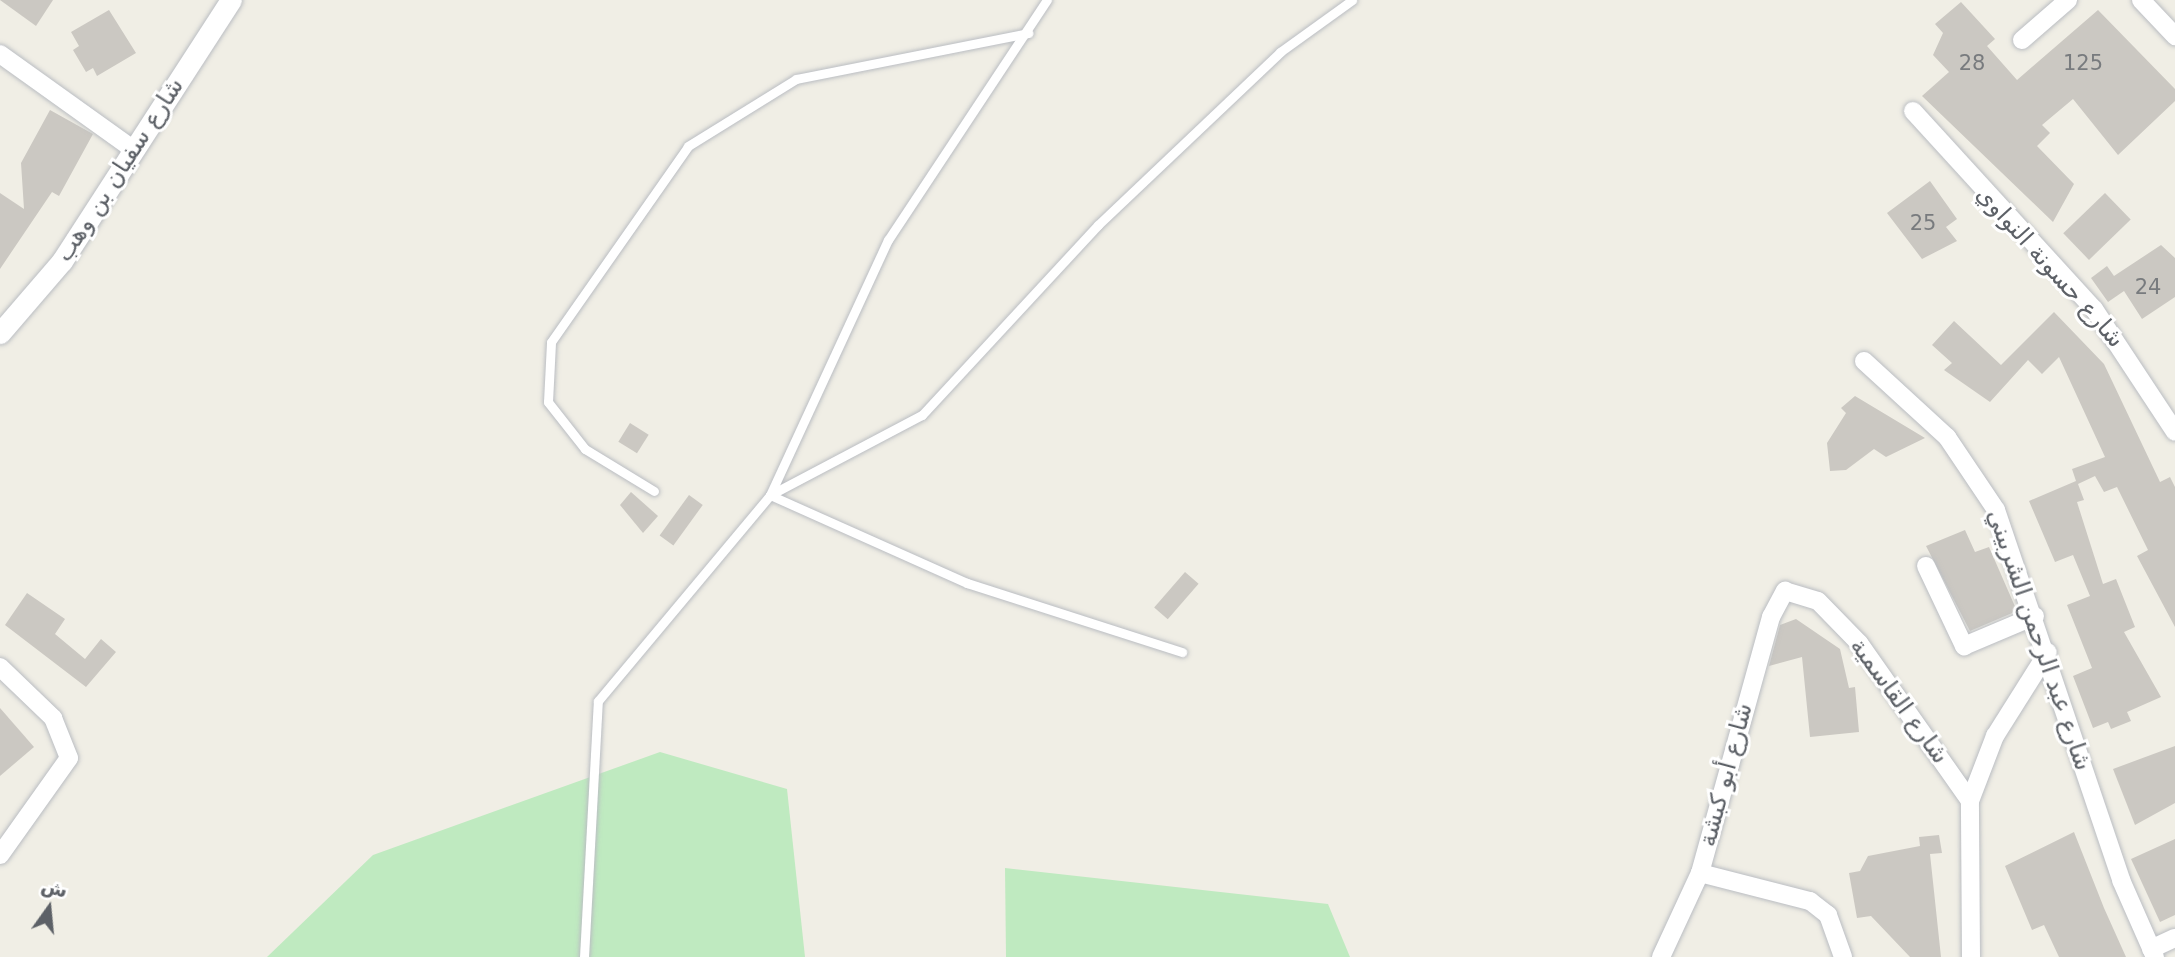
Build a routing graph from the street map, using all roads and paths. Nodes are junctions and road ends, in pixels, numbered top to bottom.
1 (230, 0) edge
2 (1047, 0) edge
3 (1352, 0) edge
4 (2068, 0) edge
5 (2141, 0) edge
6 (1028, 33) junction
7 (2175, 36) edge
8 (2022, 40) dead end
9 (0, 54) edge
10 (1913, 111) dead end
11 (134, 150) junction
12 (0, 333) edge
13 (1864, 361) dead end
14 (2175, 432) edge
15 (654, 491) dead end
16 (770, 495) junction
17 (1926, 566) dead end
18 (1785, 591) joint
19 (2035, 616) junction
20 (1182, 652) dead end
21 (2048, 652) junction
22 (0, 667) edge
23 (1970, 802) junction
24 (0, 855) edge
25 (1700, 873) junction
26 (2175, 938) edge
27 (2153, 953) edge
28 (584, 957) edge
29 (1661, 957) edge
30 (1843, 957) edge
31 (1972, 957) edge

1 - 11 street, شارع سفيان بن وهب
2 - 6 lane
3 - 16 lane
4 - 8 street
5 - 7 street
6 - 15 lane
6 - 16 lane
9 - 11 street
10 - 14 street, شارع حسونة النواوي
11 - 12 street, شارع سفيان بن وهب
13 - 19 street, شارع عبد الرحمن الشربيني
16 - 20 lane
16 - 28 lane
17 - 19 street
18 - 23 street, شارع القاسمية
18 - 25 street, شارع أبو كبشة
19 - 21 street, شارع عبد الرحمن الشربيني
21 - 23 street
21 - 27 street, شارع عبد الرحمن الشربيني
22 - 24 street
23 - 31 street
25 - 29 street, شارع أبو كبشة
25 - 30 street
26 - 27 street

